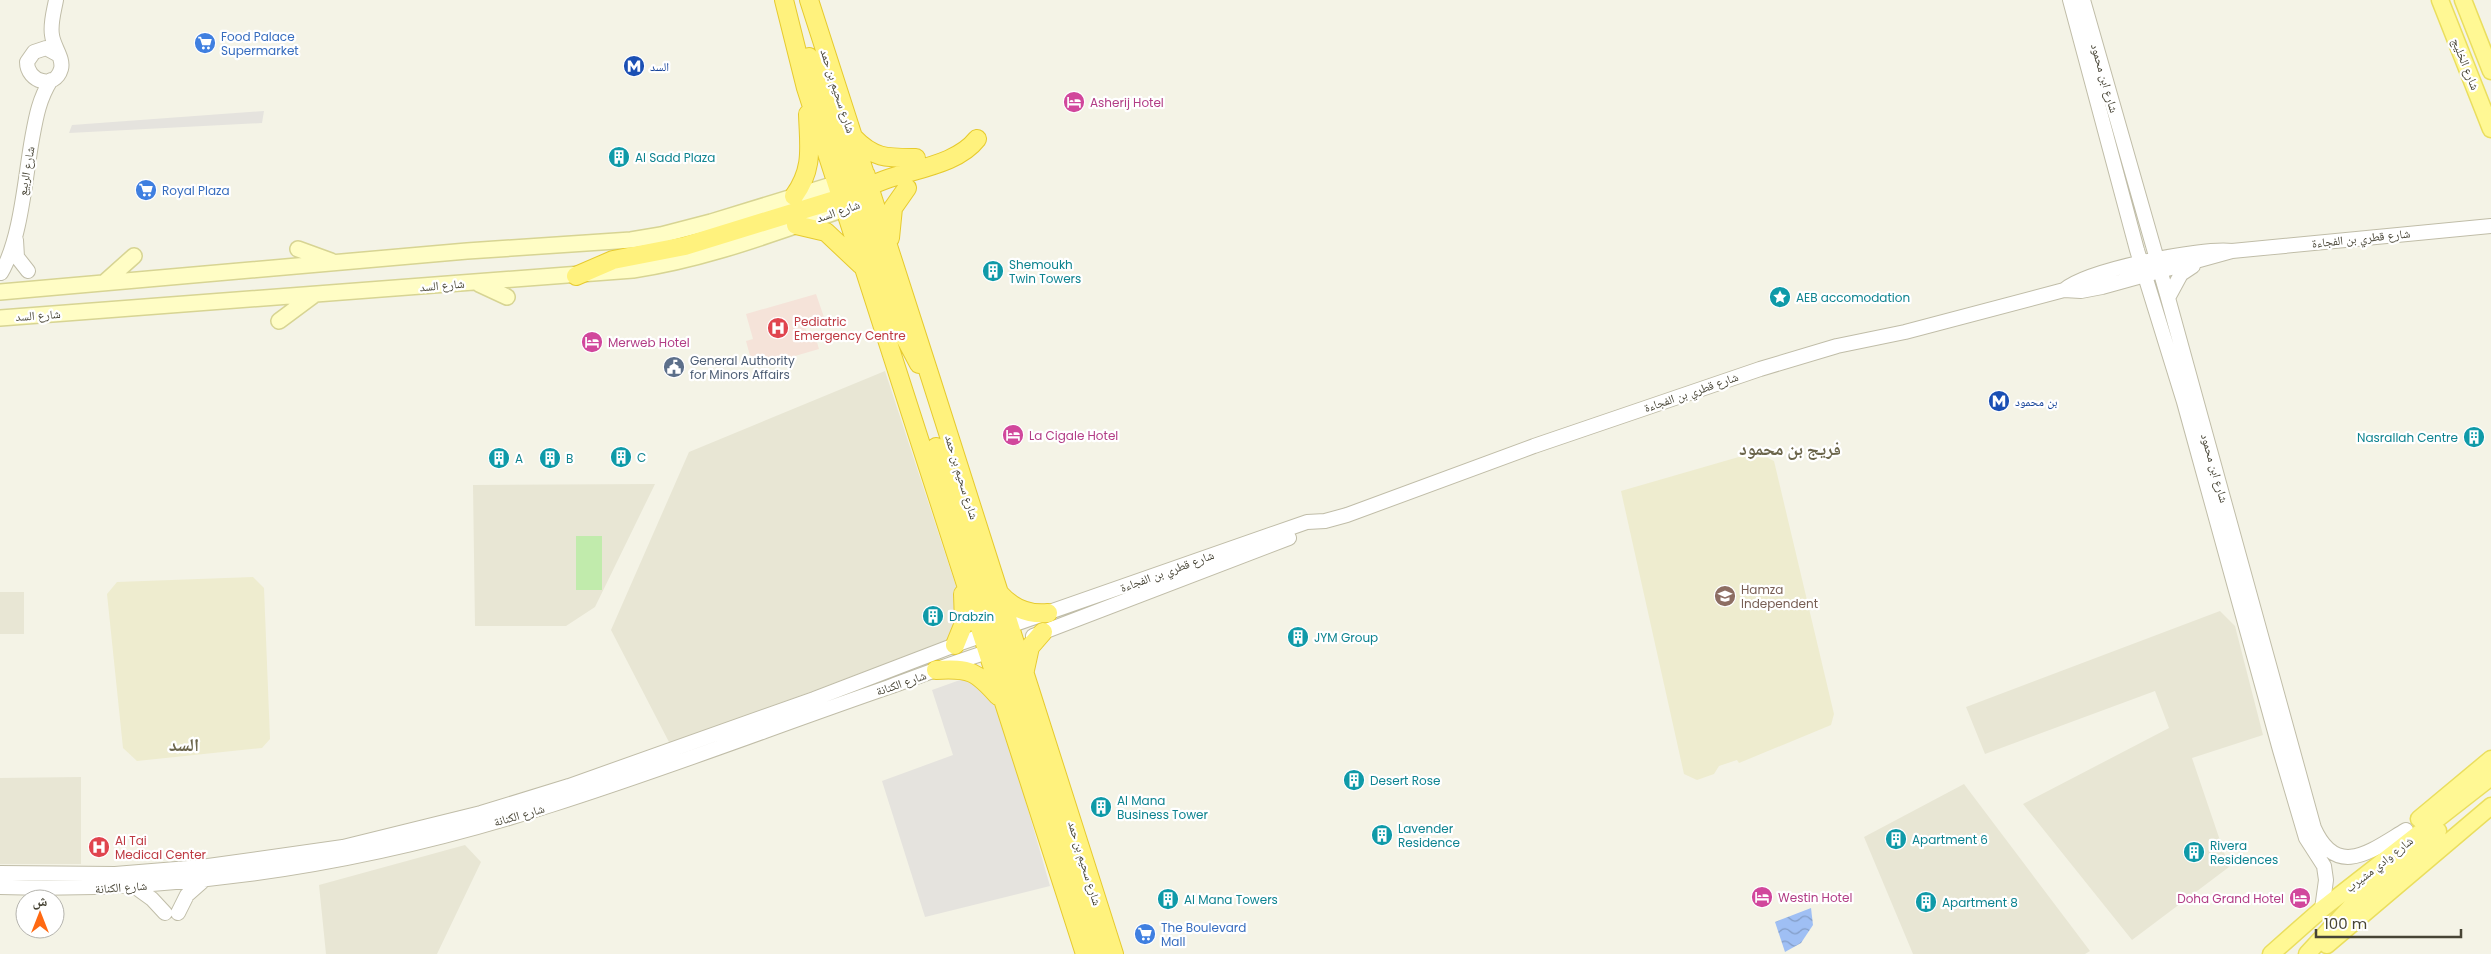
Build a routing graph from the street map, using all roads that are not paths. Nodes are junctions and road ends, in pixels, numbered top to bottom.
1 (56, 0) edge
2 (784, 0) edge
3 (809, 0) edge
4 (2070, 0) edge
5 (2083, 0) edge
6 (2440, 0) edge
7 (2463, 0) edge
8 (789, 18) junction
9 (52, 25) junction
10 (34, 52) junction
11 (57, 54) junction
12 (2491, 72) edge
13 (34, 78) junction
14 (51, 80) junction
15 (806, 88) junction
16 (38, 107) junction
17 (2491, 129) edge
18 (853, 137) junction
19 (977, 139) dead end
20 (916, 158) dead end
21 (907, 188) dead end
22 (855, 192) junction
23 (794, 196) junction
24 (796, 226) junction
25 (2491, 226) edge
26 (15, 235) junction
27 (298, 248) dead end
28 (890, 248) junction
29 (2232, 251) junction
30 (134, 256) dead end
31 (2212, 258) junction
32 (337, 262) junction
33 (2158, 265) junction
34 (863, 266) junction
35 (2143, 269) junction
36 (28, 271) dead end
37 (1, 274) edge
38 (576, 276) junction
39 (106, 281) junction
40 (475, 282) junction
41 (0, 292) edge
42 (314, 295) junction
43 (507, 297) dead end
44 (2168, 298) junction
45 (0, 318) edge
46 (279, 321) dead end
47 (899, 374) junction
48 (930, 378) junction
49 (1325, 521) junction
50 (964, 576) junction
51 (996, 588) junction
52 (1048, 613) junction
53 (1043, 632) junction
54 (999, 639) junction
55 (955, 645) junction
56 (936, 670) junction
57 (1025, 670) junction
58 (814, 699) junction
59 (1005, 705) junction
60 (804, 716) junction
61 (2491, 759) edge
62 (2491, 777) edge
63 (2491, 790) edge
64 (2491, 806) edge
65 (2406, 830) junction
66 (0, 873) edge
67 (205, 880) junction
68 (134, 886) junction
69 (0, 887) edge
70 (2322, 909) junction
71 (2282, 947) edge
72 (1085, 954) edge
73 (1100, 954) edge
74 (1114, 954) edge
75 (2271, 954) edge
76 (2307, 954) edge
77 (2315, 954) edge

1 - 9 street
2 - 8 highway, شارع سحيم بن حمد
3 - 18 highway, شارع سحيم بن حمد
4 - 35 street, شارع ابن محمود
5 - 33 street, شارع ابن محمود
6 - 17 main road, شارع الخليج
7 - 12 main road, شارع الخليج
8 - 15 highway, شارع سحيم بن حمد
8 - 22 highway
9 - 10 street
9 - 11 street
10 - 11 street
10 - 13 street
11 - 14 street
13 - 14 street
13 - 16 street, شارع الربيع
14 - 16 street, شارع الربيع
15 - 22 highway, شارع سحيم بن حمد
15 - 23 highway
16 - 26 street, شارع الربيع
18 - 20 highway
18 - 22 highway, شارع سحيم بن حمد
19 - 22 highway
21 - 28 highway
22 - 23 main road, شارع السد
22 - 24 main road, شارع السد
22 - 28 highway, شارع سحيم بن حمد
22 - 34 highway, شارع سحيم بن حمد
22 - 38 highway
22 - 48 highway
23 - 32 main road, شارع السد
24 - 34 highway
24 - 38 main road, شارع السد
25 - 29 street, شارع قطري بن الفجاءة
26 - 36 street, شارع الربيع
26 - 37 street, شارع الربيع
27 - 32 main road
28 - 48 highway, شارع سحيم بن حمد
29 - 31 street, شارع قطري بن الفجاءة
29 - 33 street, شارع قطري بن الفجاءة
30 - 39 main road
31 - 33 street, شارع قطري بن الفجاءة
31 - 44 street
32 - 39 main road, شارع السد
33 - 35 street, شارع قطري بن الفجاءة
33 - 44 street, شارع ابن محمود
34 - 47 highway, شارع سحيم بن حمد
35 - 49 street, شارع قطري بن الفجاءة
35 - 70 street, شارع ابن محمود
38 - 40 main road, شارع السد
39 - 41 main road, شارع السد
40 - 42 main road, شارع السد
40 - 43 main road
42 - 45 main road, شارع السد
42 - 46 main road
44 - 65 street, شارع ابن محمود
47 - 50 highway, شارع سحيم بن حمد
47 - 54 highway
48 - 51 highway, شارع سحيم بن حمد
49 - 52 street, شارع قطري بن الفجاءة
49 - 53 street, شارع قطري بن الفجاءة
50 - 54 highway, شارع سحيم بن حمد
50 - 55 highway
51 - 52 highway
51 - 54 highway, شارع سحيم بن حمد
52 - 54 street, شارع قطري بن الفجاءة
53 - 54 street, شارع قطري بن الفجاءة
53 - 57 highway
54 - 55 street, شارع الكنانة
54 - 56 street, شارع الكنانة
54 - 57 highway, شارع سحيم بن حمد
54 - 59 highway, شارع سحيم بن حمد
54 - 73 highway
55 - 58 street, شارع الكنانة
56 - 59 highway
56 - 60 street, شارع الكنانة
57 - 74 highway, شارع سحيم بن حمد
58 - 60 street
58 - 66 street, شارع الكنانة
59 - 72 highway, شارع سحيم بن حمد
60 - 67 street, شارع الكنانة
61 - 65 main road
62 - 70 main road, شارع وادي مشيرب
63 - 76 main road, شارع وادي مشيرب
64 - 77 main road, شارع وادي مشيرب
65 - 70 main road
67 - 68 street, شارع الكنانة
67 - 68 street
68 - 69 street, شارع الكنانة
70 - 71 main road, شارع وادي مشيرب
71 - 75 main road, شارع وادي مشيرب

